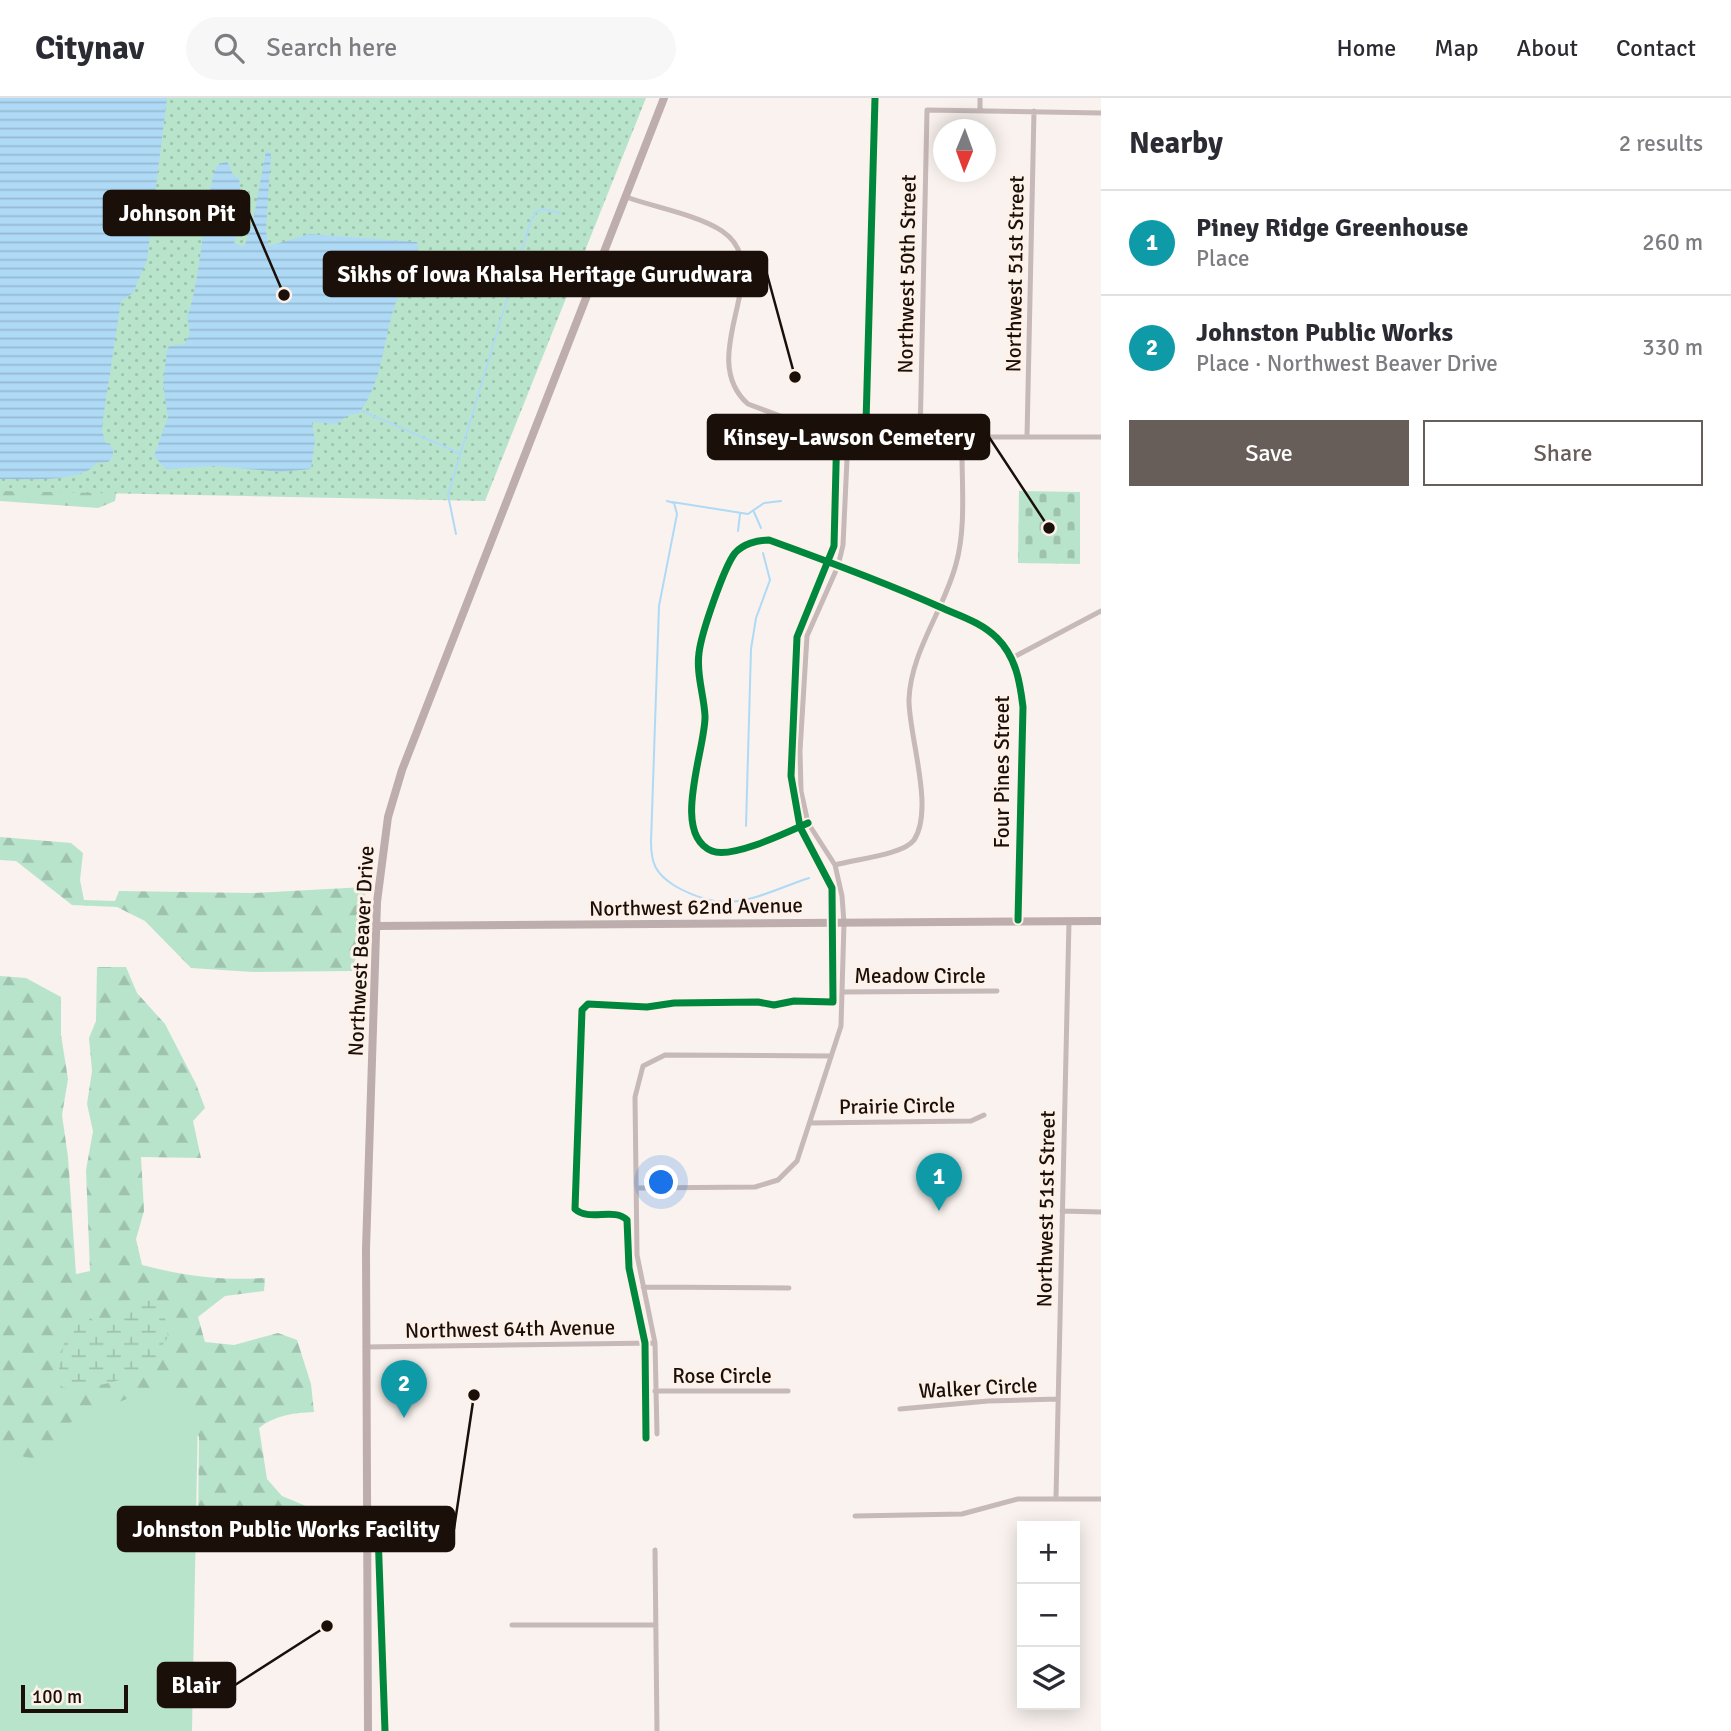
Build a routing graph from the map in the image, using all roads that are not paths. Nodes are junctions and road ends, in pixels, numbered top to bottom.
1 (664, 98) edge
2 (980, 98) edge
3 (980, 111) junction
4 (1034, 111) junction
5 (1101, 113) edge
6 (626, 197) junction
7 (1027, 437) junction
8 (1101, 437) edge
9 (848, 438) junction
10 (920, 438) junction
11 (962, 438) junction
12 (838, 566) junction
13 (940, 607) junction
14 (1101, 611) edge
15 (1012, 658) junction
16 (807, 823) junction
17 (835, 865) junction
18 (1018, 920) junction
19 (1101, 921) edge
20 (1069, 922) junction
21 (844, 923) junction
22 (376, 926) junction
23 (997, 991) dead end
24 (842, 992) junction
25 (831, 1056) junction
26 (984, 1115) dead end
27 (810, 1123) junction
28 (636, 1188) junction
29 (1062, 1211) junction
30 (1101, 1212) edge
31 (643, 1287) junction
32 (789, 1288) dead end
33 (655, 1343) junction
34 (365, 1347) junction
35 (655, 1391) junction
36 (788, 1391) dead end
37 (1058, 1399) junction
38 (900, 1409) dead end
39 (657, 1434) dead end
40 (1056, 1497) junction
41 (1101, 1499) edge
42 (855, 1516) dead end
43 (655, 1550) dead end
44 (512, 1625) dead end
45 (656, 1625) junction
46 (368, 1731) edge
47 (657, 1731) edge

1 - 6 main road, Northwest Beaver Drive
2 - 3 street
3 - 4 street
3 - 10 street, Northwest 50th Street
4 - 5 street
4 - 7 street, Northwest 51st Street
6 - 9 street
6 - 22 main road, Northwest Beaver Drive
7 - 8 street
7 - 11 street
9 - 10 street
9 - 12 street
10 - 11 street
11 - 13 street
12 - 13 street, Four Pines Street
12 - 16 street
12 - 16 street, Four Pines Street
13 - 15 street, Four Pines Street
13 - 17 street
14 - 15 street
15 - 18 street, Four Pines Street
16 - 17 street
17 - 21 street
18 - 20 main road, Northwest 62nd Avenue
18 - 21 main road, Northwest 62nd Avenue
19 - 20 main road, Northwest 62nd Avenue
20 - 29 street, Northwest 51st Street
21 - 22 main road, Northwest 62nd Avenue
21 - 24 street
22 - 34 main road, Northwest Beaver Drive
23 - 24 street, Meadow Circle
24 - 25 street
25 - 27 street
25 - 28 street
26 - 27 street, Prairie Circle
27 - 28 street
28 - 31 street
29 - 30 street
29 - 37 street, Northwest 51st Street
31 - 32 street
31 - 33 street
33 - 34 street, Northwest 64th Avenue
33 - 35 street
34 - 46 main road, Northwest Beaver Drive
35 - 36 street, Rose Circle
35 - 39 street
37 - 38 street, Walker Circle
37 - 40 street, Northwest 51st Street
40 - 41 street
40 - 42 street
43 - 45 street
44 - 45 street
45 - 47 street

